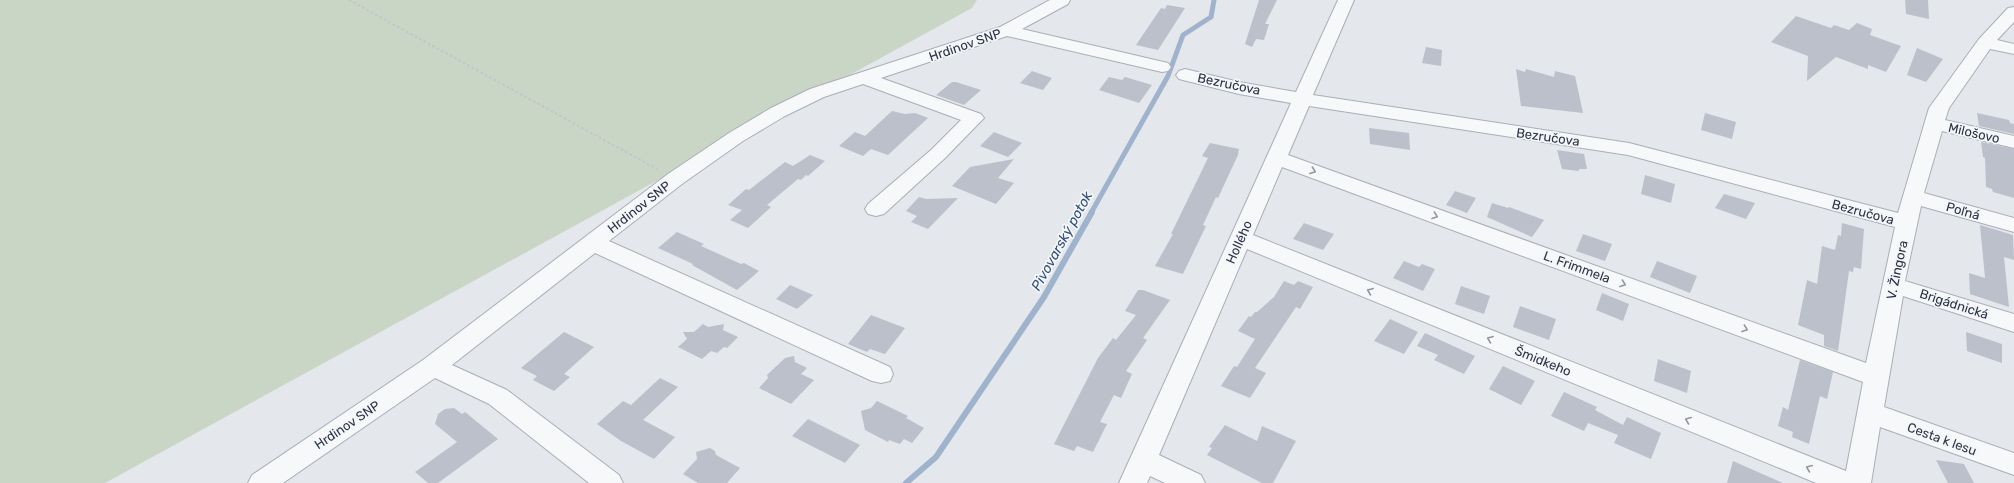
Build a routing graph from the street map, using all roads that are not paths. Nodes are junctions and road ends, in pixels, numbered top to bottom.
1 (1062, 0) edge
2 (1346, 0) edge
3 (2014, 12) edge
4 (1006, 31) junction
5 (1985, 43) junction
6 (2014, 49) edge
7 (1162, 67) dead end
8 (1185, 75) dead end
9 (864, 78) junction
10 (1303, 99) junction
11 (1934, 123) junction
12 (2014, 142) edge
13 (1276, 158) junction
14 (1912, 197) junction
15 (876, 209) dead end
16 (1907, 224) junction
17 (2014, 225) edge
18 (1241, 238) junction
19 (593, 243) junction
20 (1893, 285) junction
21 (2014, 323) edge
22 (432, 367) junction
23 (881, 374) dead end
24 (1877, 376) junction
25 (1870, 413) junction
26 (2014, 464) edge
27 (1138, 472) edge
28 (262, 483) edge
29 (609, 483) edge
30 (1191, 483) edge
31 (1845, 483) edge
32 (1857, 483) edge

1 - 4 street, Hrdinov SNP
2 - 10 street, Hollého
3 - 5 street, V. Žingora
4 - 7 street
4 - 9 street, Hrdinov SNP
5 - 6 street
5 - 11 street, V. Žingora
8 - 10 street, Bezručova
9 - 15 street
9 - 19 street, Hrdinov SNP
10 - 13 street, Hollého
10 - 16 street, Bezručova
11 - 12 street, Milošovo
11 - 14 street, V. Žingora
13 - 18 street, Hollého
13 -> 24 street, L. Frimmela
14 - 16 street, V. Žingora
14 - 17 street, Poľná
16 - 20 street, V. Žingora
18 - 27 street, Hollého
31 -> 18 street, Šmidkeho
19 - 22 street, Hrdinov SNP
19 - 23 street
20 - 21 street, Brigádnická
20 - 24 street, V. Žingora
22 - 28 street, Hrdinov SNP
22 - 29 street
24 - 25 street, V. Žingora
25 - 26 street, Cesta k lesu
25 - 32 street, V. Žingora
27 - 30 street

